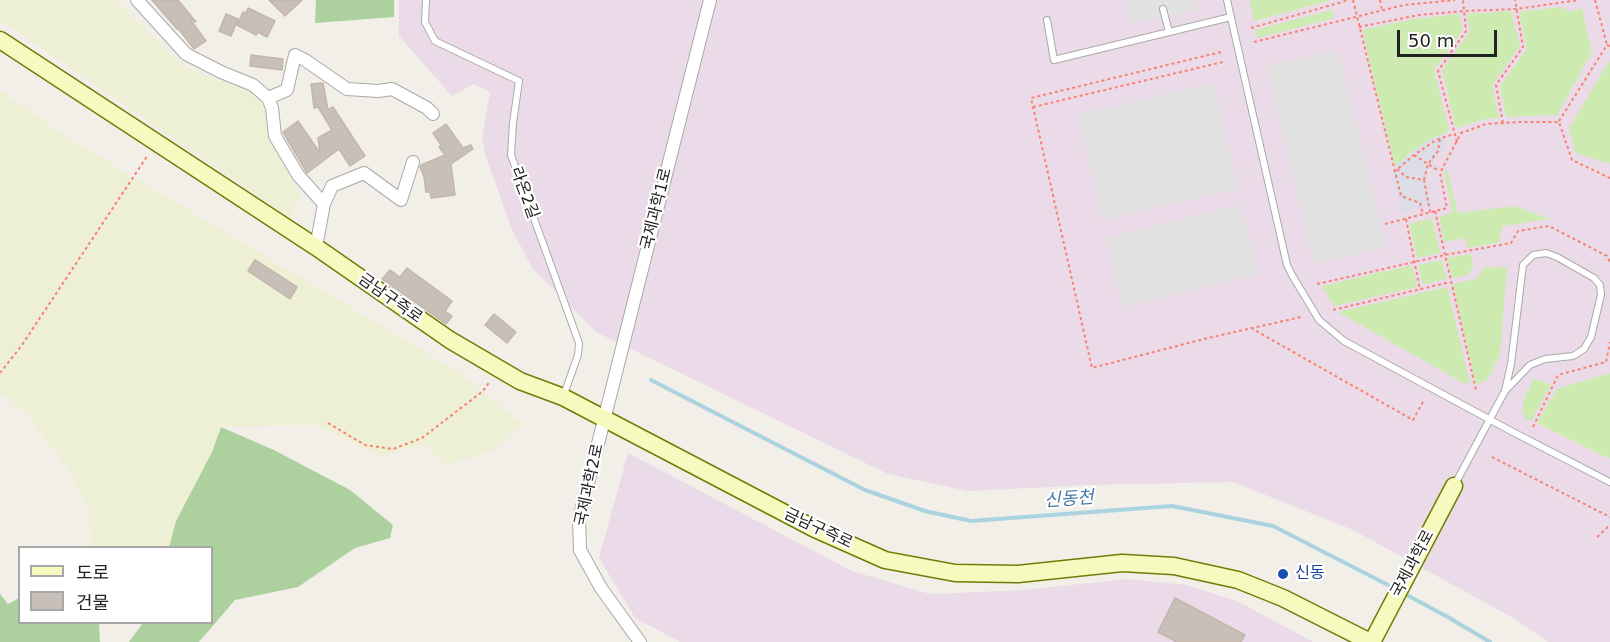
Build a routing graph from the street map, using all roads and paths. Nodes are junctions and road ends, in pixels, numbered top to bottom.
1 (137, 0) edge
2 (426, 0) edge
3 (710, 0) edge
4 (1227, 0) edge
5 (1351, 0) edge
6 (1380, 0) edge
7 (1455, 0) edge
8 (1462, 0) edge
9 (1515, 0) edge
10 (1579, 0) edge
11 (1595, 0) edge
12 (1163, 9) dead end
13 (1516, 9) junction
14 (1382, 10) junction
15 (1464, 11) junction
16 (1231, 17) junction
17 (1357, 17) junction
18 (1047, 20) dead end
19 (1359, 27) junction
20 (1251, 28) dead end
21 (1169, 32) junction
22 (0, 40) edge
23 (1254, 42) dead end
24 (1608, 45) edge
25 (1221, 52) dead end
26 (1222, 62) dead end
27 (268, 98) junction
28 (1033, 107) junction
29 (433, 114) dead end
30 (1559, 122) junction
31 (1503, 123) junction
32 (1454, 133) junction
33 (1440, 139) junction
34 (1456, 142) junction
35 (156, 143) junction
36 (1414, 155) junction
37 (413, 162) dead end
38 (1428, 164) junction
39 (1396, 171) junction
40 (1440, 172) junction
41 (1610, 178) edge
42 (1424, 180) junction
43 (324, 204) junction
44 (1435, 211) junction
45 (1430, 212) junction
46 (1423, 214) junction
47 (1405, 218) junction
48 (1385, 224) dead end
49 (316, 247) junction
50 (1445, 255) junction
51 (1414, 262) junction
52 (1610, 262) edge
53 (1451, 282) junction
54 (1317, 284) dead end
55 (1420, 290) junction
56 (1333, 310) dead end
57 (1301, 317) dead end
58 (1251, 328) junction
59 (1610, 342) edge
60 (1606, 362) junction
61 (1610, 363) edge
62 (498, 368) junction
63 (0, 374) edge
64 (1476, 390) dead end
65 (1505, 391) junction
66 (563, 397) junction
67 (1424, 400) dead end
68 (605, 418) junction
69 (1489, 419) junction
70 (328, 423) dead end
71 (1533, 427) dead end
72 (1492, 457) dead end
73 (1610, 482) edge
74 (1454, 486) joint
75 (1610, 517) edge
76 (1610, 525) edge
77 (1597, 537) dead end
78 (640, 642) edge
79 (1371, 642) edge

1 - 27 street
2 - 66 lane, 라온2길
3 - 68 street, 국제과학1로
4 - 16 lane
5 - 17 path
5 - 20 path
6 - 14 path
7 - 14 path
8 - 15 path
9 - 13 path
10 - 13 path
11 - 24 path
12 - 21 lane
13 - 15 path
13 - 31 path
14 - 17 path
15 - 19 path
15 - 32 path
16 - 21 lane
16 - 69 lane
17 - 19 path
17 - 23 path
18 - 21 lane
19 - 39 path
22 - 35 main road, 금남구즉로
24 - 30 path
25 - 28 path
26 - 28 path
27 - 29 street
27 - 43 street
28 - 58 path
30 - 31 path
30 - 41 path
31 - 34 path
32 - 33 path
32 - 34 path
33 - 36 path
33 - 38 path
34 - 40 path
35 - 49 main road, 금남구즉로
35 - 63 path
36 - 38 path
36 - 39 path
37 - 43 street
38 - 40 path
38 - 42 path
39 - 42 path
39 - 46 path
40 - 44 path
42 - 45 path
43 - 49 street
44 - 45 path
44 - 50 path
45 - 46 path
46 - 47 path
47 - 48 path
47 - 51 path
49 - 62 main road, 금남구즉로
50 - 51 path
50 - 52 path
50 - 53 path
51 - 54 path
51 - 55 path
53 - 55 path
53 - 64 path
55 - 56 path
57 - 58 path
58 - 67 path
59 - 60 path
60 - 61 path
60 - 71 path
62 - 66 main road, 금남구즉로
62 - 70 path
65 - 65 lane
65 - 69 lane
66 - 68 main road, 금남구즉로
68 - 78 street, 국제과학2로
68 - 79 main road, 금남구즉로
69 - 73 lane
69 - 74 lane
72 - 75 path
74 - 79 main road, 국제과학로
76 - 77 path

